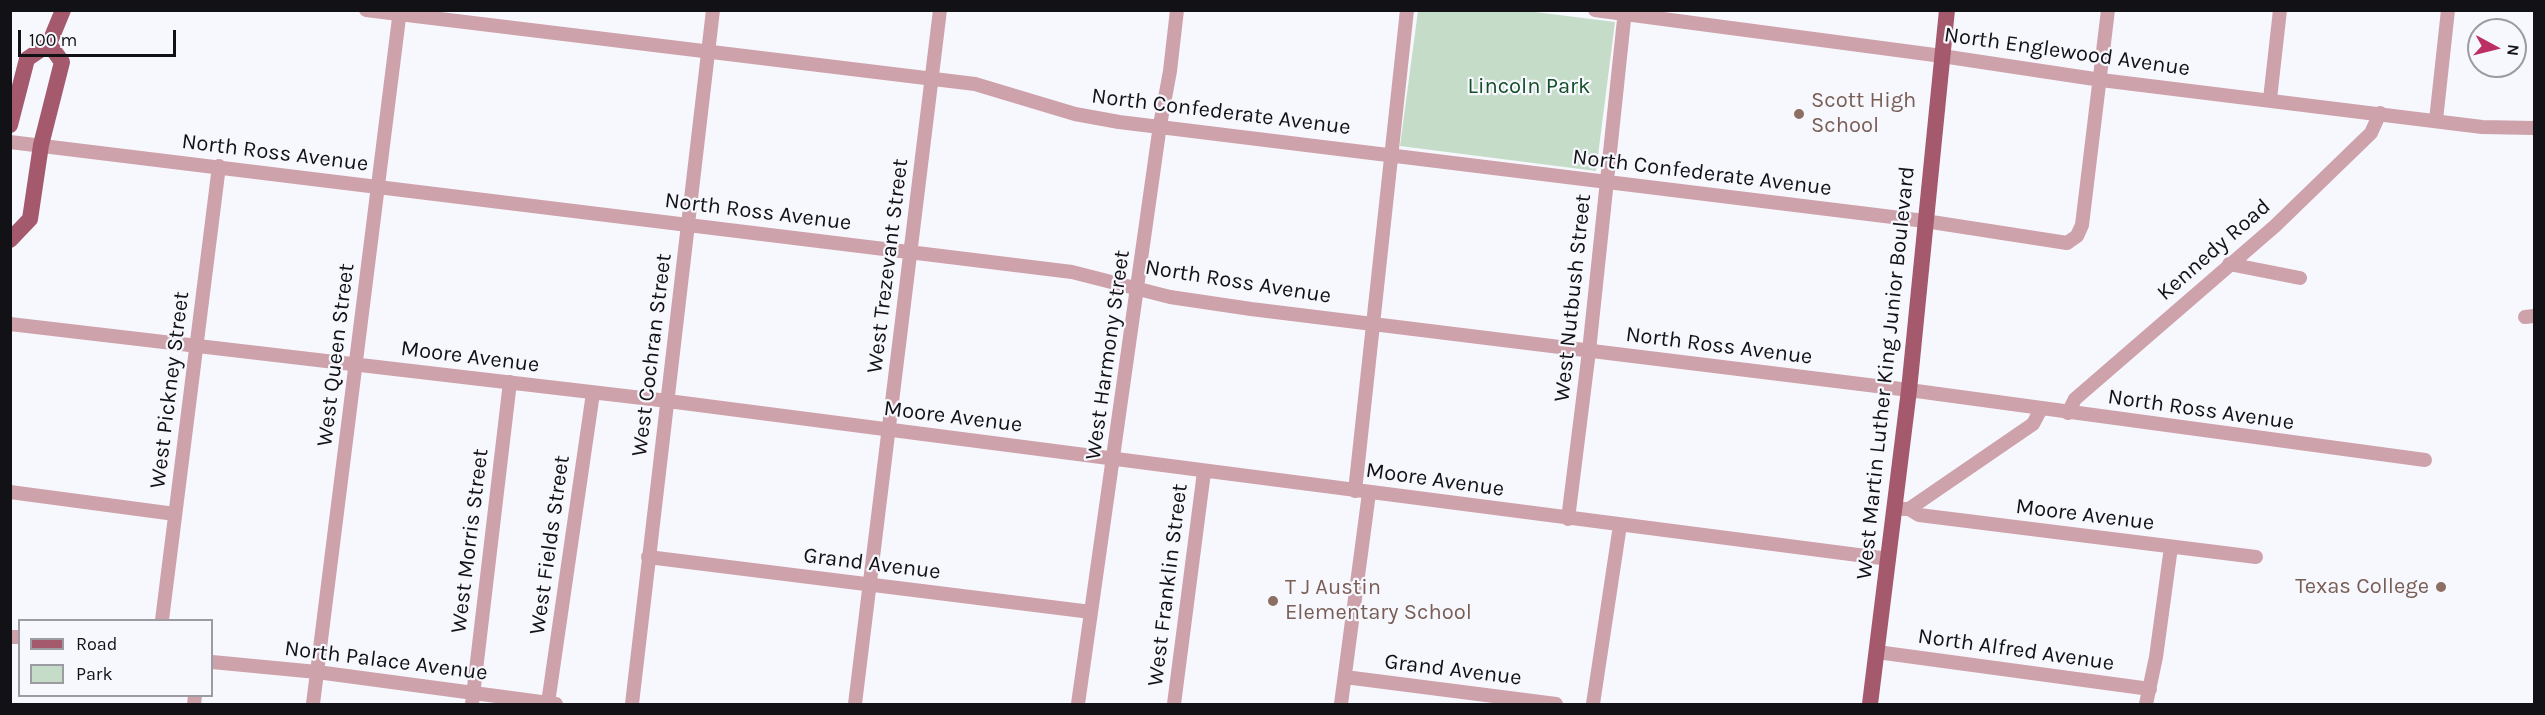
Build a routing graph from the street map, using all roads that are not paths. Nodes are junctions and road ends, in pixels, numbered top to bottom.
1 (63, 10) edge
2 (366, 10) edge
3 (713, 10) edge
4 (940, 10) edge
5 (1177, 10) edge
6 (1407, 10) edge
7 (1595, 10) edge
8 (1947, 10) edge
9 (2108, 10) edge
10 (2280, 10) edge
11 (2448, 10) edge
12 (1625, 12) edge
13 (400, 13) edge
14 (49, 44) junction
15 (708, 52) junction
16 (1942, 56) junction
17 (933, 79) junction
18 (2101, 80) junction
19 (2270, 99) junction
20 (2380, 113) junction
21 (2436, 120) junction
22 (10, 125) edge
23 (1160, 125) junction
24 (2535, 128) edge
25 (10, 142) edge
26 (41, 146) junction
27 (1392, 155) junction
28 (219, 166) junction
29 (1607, 184) junction
30 (379, 188) junction
31 (1925, 221) junction
32 (688, 224) junction
33 (10, 240) edge
34 (912, 253) junction
35 (2229, 264) junction
36 (2300, 278) dead end
37 (1138, 289) junction
38 (1372, 323) junction
39 (10, 324) edge
40 (197, 345) junction
41 (1589, 351) junction
42 (355, 364) junction
43 (510, 382) junction
44 (1909, 390) junction
45 (593, 393) junction
46 (668, 401) junction
47 (2041, 410) junction
48 (2068, 413) junction
49 (888, 430) junction
50 (1115, 458) junction
51 (2425, 460) dead end
52 (1204, 472) junction
53 (1355, 491) junction
54 (10, 492) edge
55 (1370, 493) junction
56 (1902, 509) junction
57 (175, 514) junction
58 (1568, 519) junction
59 (1620, 525) junction
60 (2171, 547) junction
61 (648, 557) junction
62 (2256, 557) dead end
63 (1889, 559) junction
64 (869, 585) junction
65 (1091, 612) junction
66 (162, 619) edge
67 (1877, 652) junction
68 (213, 662) edge
69 (317, 672) junction
70 (1345, 677) junction
71 (2150, 689) junction
72 (472, 699) edge
73 (552, 704) edge
74 (314, 705) edge
75 (632, 705) edge
76 (855, 705) edge
77 (1078, 705) edge
78 (1174, 705) edge
79 (1341, 705) edge
80 (1556, 705) edge
81 (1593, 705) edge
82 (1870, 705) edge
83 (2146, 705) edge

1 - 14 main road
2 - 13 street, North Confederate Avenue
3 - 15 street, West Cochran Street
4 - 17 street, West Trezevant Street
5 - 23 street, West Harmony Street
6 - 27 street
7 - 12 street, North Englewood Avenue
8 - 16 main road, West Martin Luther King Junior Boulevard
9 - 18 street
10 - 19 street
11 - 21 street
12 - 16 street, North Englewood Avenue
12 - 29 street, West Nutbush Street
13 - 15 street, North Confederate Avenue
13 - 30 street, West Queen Street
14 - 22 main road
14 - 26 main road
15 - 17 street, North Confederate Avenue
15 - 32 street, West Cochran Street
16 - 18 street, North Englewood Avenue
16 - 31 main road, West Martin Luther King Junior Boulevard
17 - 23 street, North Confederate Avenue
17 - 34 street, West Trezevant Street
18 - 19 street, North Englewood Avenue
18 - 31 street, North Confederate Avenue
19 - 20 street, North Englewood Avenue
20 - 21 street, North Englewood Avenue
20 - 35 street, Kennedy Road
21 - 24 street, North Englewood Avenue
23 - 27 street, North Confederate Avenue
23 - 37 street, West Harmony Street
25 - 26 street, North Ross Avenue
26 - 28 street, North Ross Avenue
26 - 33 main road
27 - 29 street, North Confederate Avenue
27 - 38 street
28 - 30 street, North Ross Avenue
28 - 40 street, West Pickney Street
29 - 31 street, North Confederate Avenue
29 - 41 street, West Nutbush Street
30 - 32 street, North Ross Avenue
30 - 42 street, West Queen Street
31 - 44 main road, West Martin Luther King Junior Boulevard
32 - 34 street, North Ross Avenue
32 - 46 street, West Cochran Street
34 - 37 street, North Ross Avenue
34 - 49 street, West Trezevant Street
35 - 36 street
35 - 48 street, Kennedy Road
37 - 38 street, North Ross Avenue
37 - 50 street, West Harmony Street
38 - 41 street, North Ross Avenue
38 - 53 street
39 - 40 street, Moore Avenue
40 - 42 street, Moore Avenue
40 - 57 street, West Pickney Street
41 - 44 street, North Ross Avenue
41 - 58 street, West Nutbush Street
42 - 43 street, Moore Avenue
42 - 69 street, West Queen Street
43 - 45 street, Moore Avenue
43 - 72 street, West Morris Street
44 - 47 street, North Ross Avenue
44 - 56 main road, West Martin Luther King Junior Boulevard
45 - 46 street, Moore Avenue
45 - 73 street, West Fields Street
46 - 49 street, Moore Avenue
46 - 61 street, West Cochran Street
47 - 48 street, North Ross Avenue
47 - 56 street
48 - 51 street, North Ross Avenue
49 - 50 street, Moore Avenue
49 - 64 street, West Trezevant Street
50 - 52 street, Moore Avenue
50 - 65 street, West Harmony Street
52 - 53 street, Moore Avenue
52 - 78 street, West Franklin Street
53 - 55 street, Moore Avenue
54 - 57 street
55 - 58 street, Moore Avenue
55 - 70 street
56 - 60 street, Moore Avenue
56 - 63 main road, West Martin Luther King Junior Boulevard
57 - 66 street, West Pickney Street
58 - 59 street, Moore Avenue
59 - 63 street, Moore Avenue
59 - 81 street
60 - 62 street, Moore Avenue
60 - 71 street
61 - 64 street, Grand Avenue
61 - 75 street, West Cochran Street
63 - 67 main road, West Martin Luther King Junior Boulevard
64 - 65 street, Grand Avenue
64 - 76 street, West Trezevant Street
65 - 77 street, West Harmony Street
67 - 71 street, North Alfred Avenue
67 - 82 main road, West Martin Luther King Junior Boulevard
68 - 69 street, North Palace Avenue
69 - 72 street, North Palace Avenue
69 - 74 street, West Queen Street
70 - 79 street
70 - 80 street, Grand Avenue
71 - 83 street
72 - 73 street, North Palace Avenue

